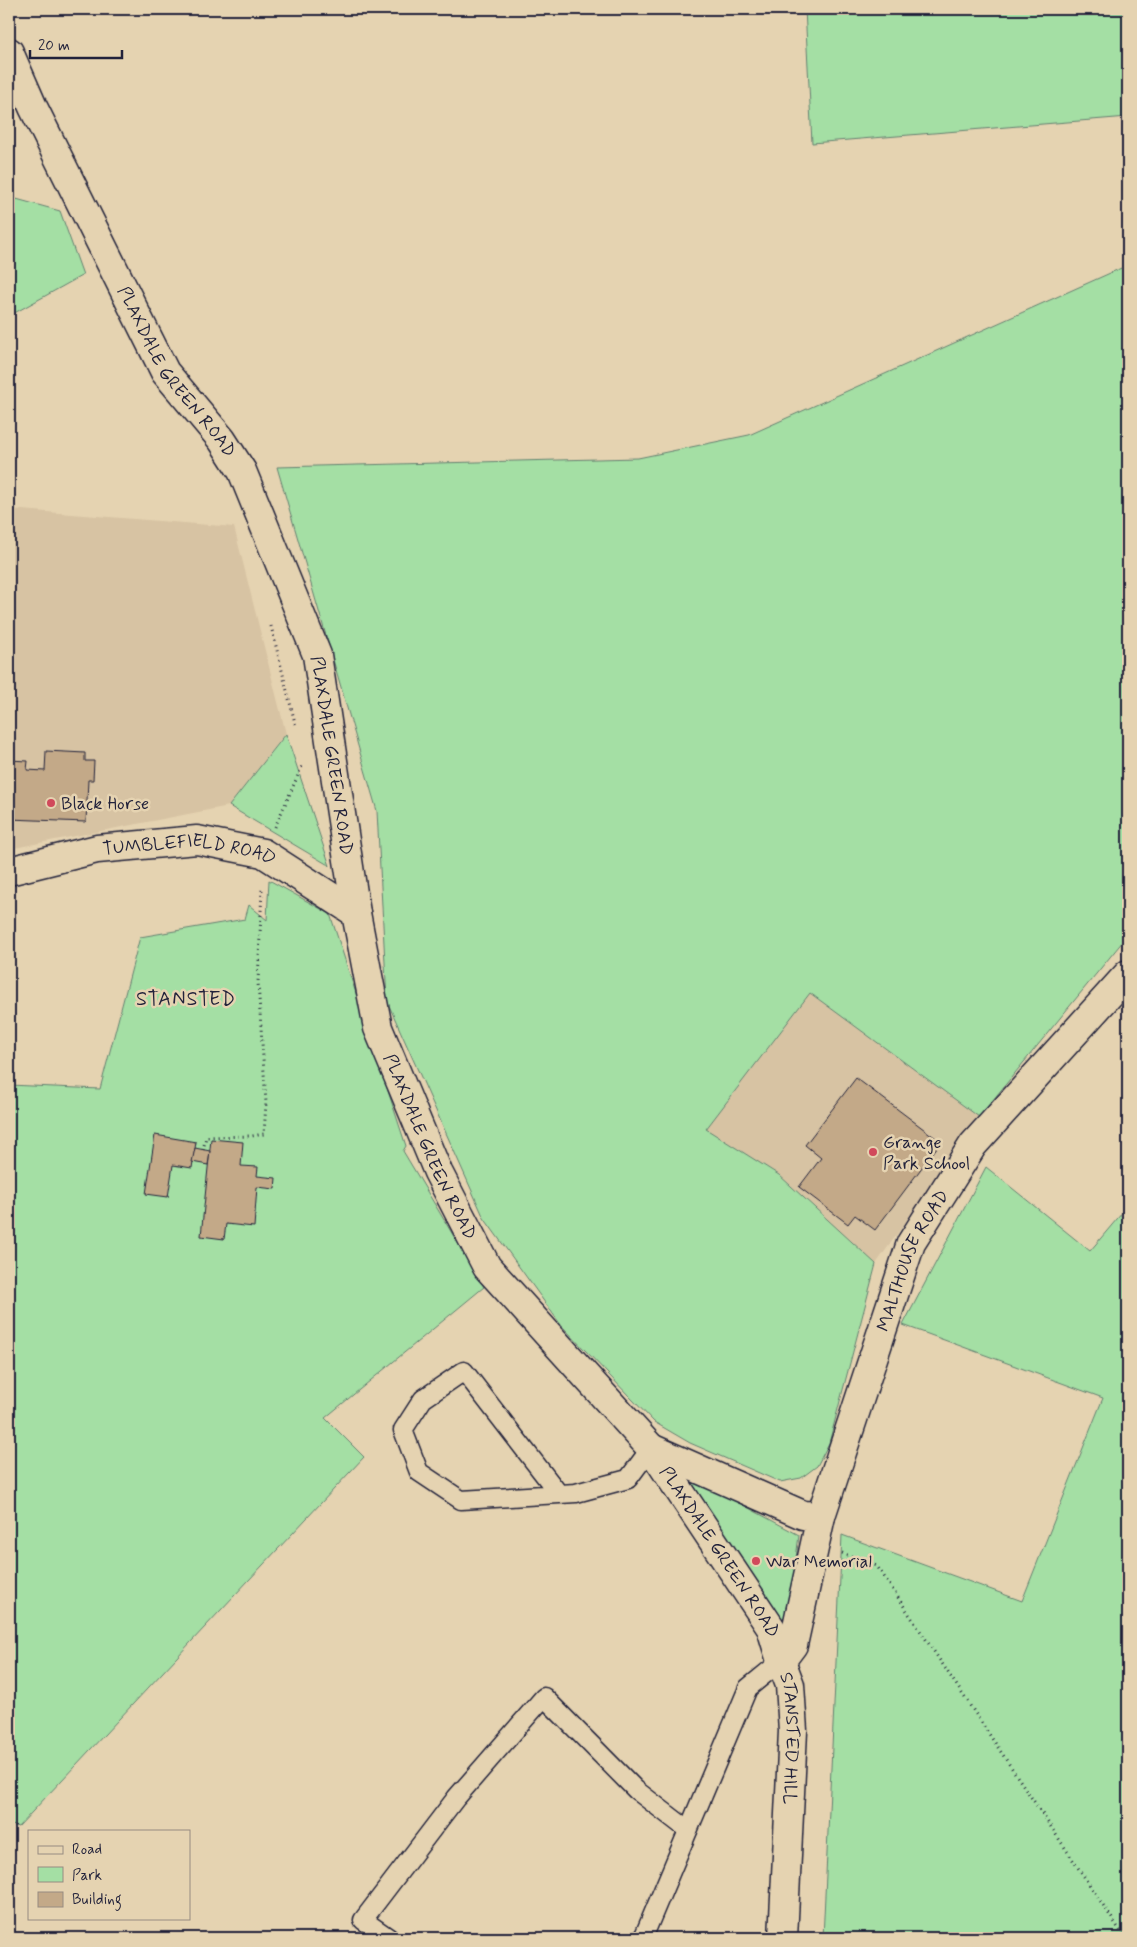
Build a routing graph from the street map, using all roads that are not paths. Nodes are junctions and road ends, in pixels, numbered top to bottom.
1 (9, 52) edge
2 (9, 871) edge
3 (356, 913) junction
4 (1128, 974) edge
5 (651, 1448) junction
6 (560, 1494) junction
7 (821, 1516) junction
8 (781, 1661) junction
9 (688, 1830) junction
10 (389, 1938) edge
11 (643, 1938) edge
12 (783, 1938) edge

1 - 3 street, PLAXDALE GREEN ROAD
2 - 3 street, TUMBLEFIELD ROAD
3 - 5 street, PLAXDALE GREEN ROAD
4 - 7 street, MALTHOUSE ROAD
5 - 6 lane
5 - 7 street, PLAXDALE GREEN ROAD
5 - 8 street, PLAXDALE GREEN ROAD
6 - 6 lane
7 - 8 street, STANSTED HILL
8 - 9 lane
8 - 12 street, STANSTED HILL
9 - 10 lane
9 - 11 lane

